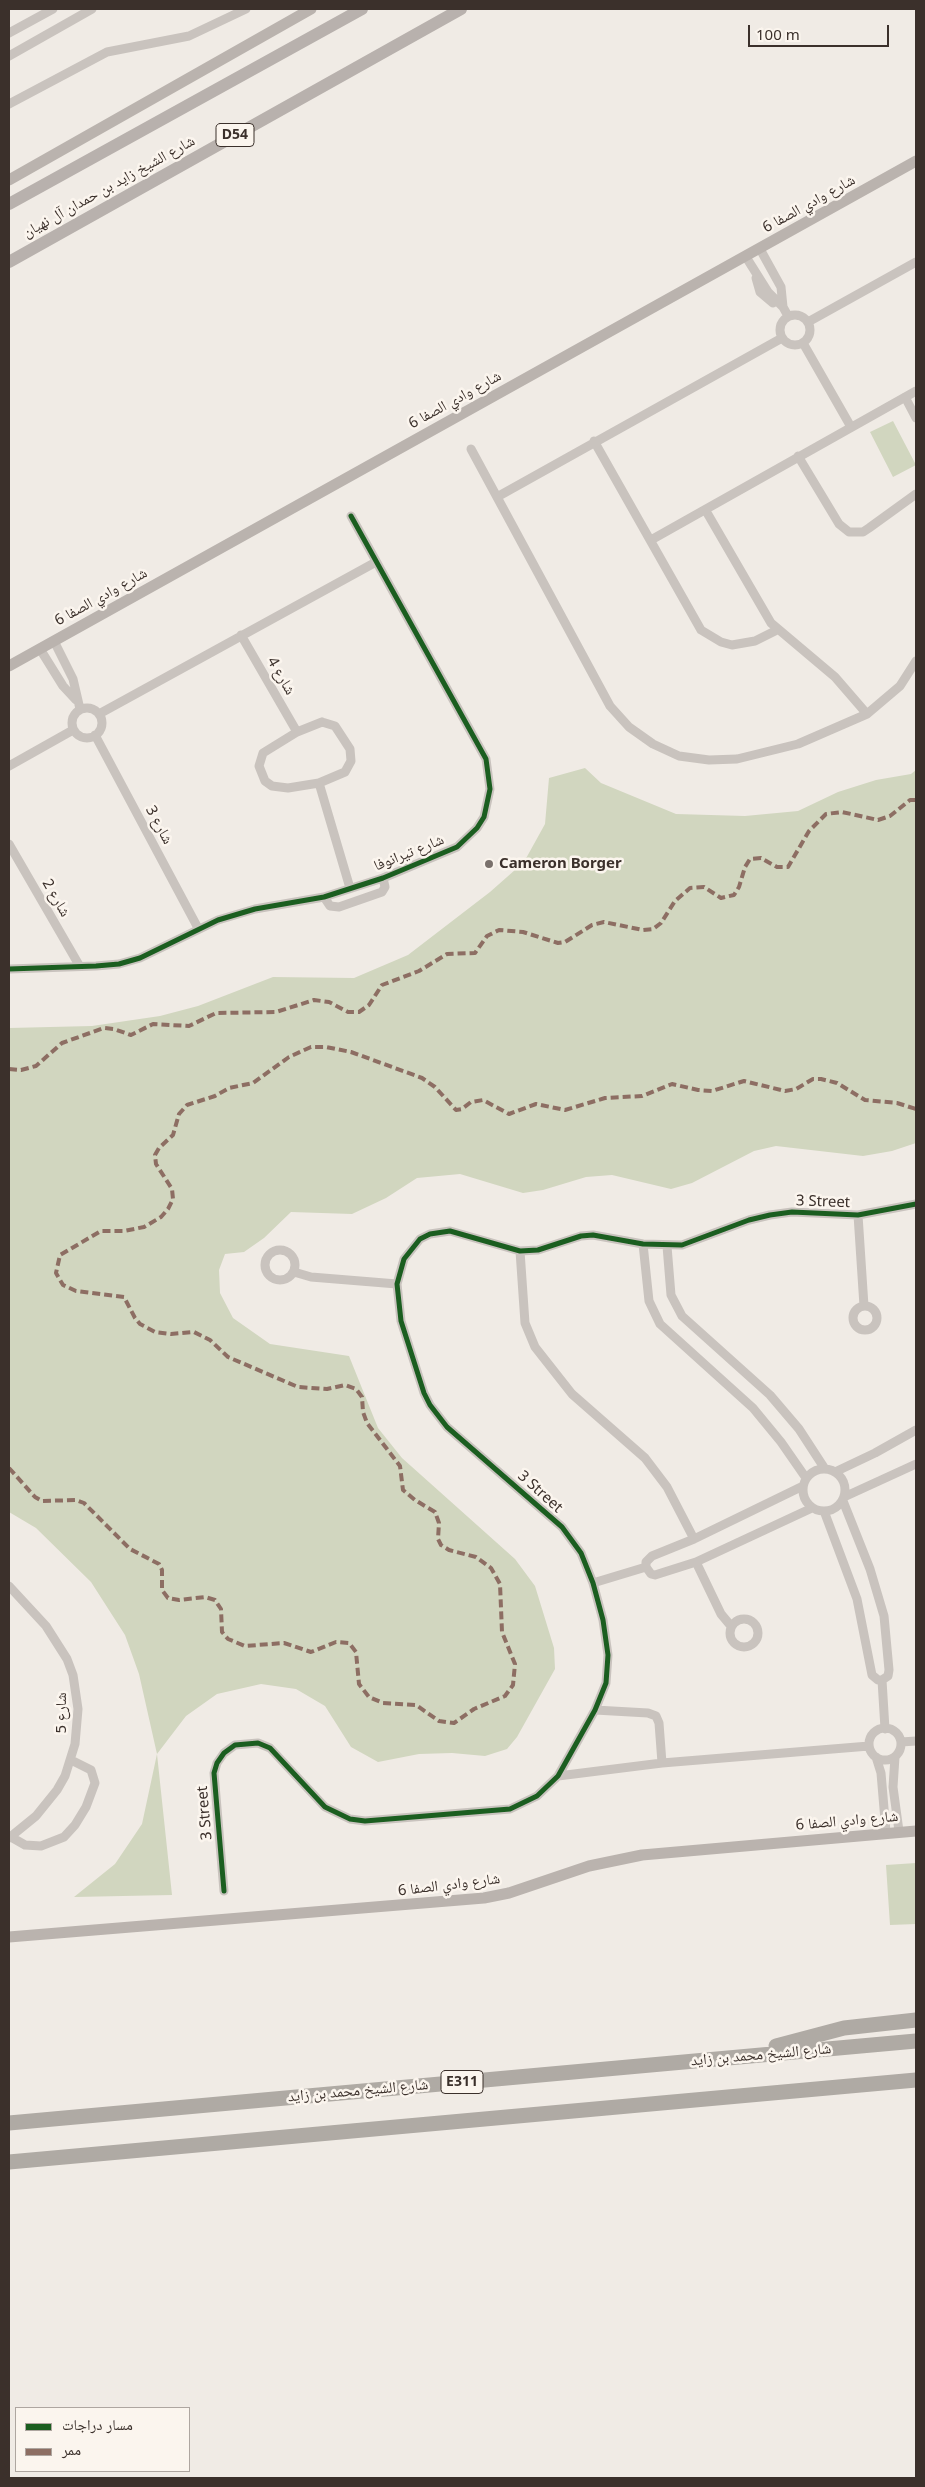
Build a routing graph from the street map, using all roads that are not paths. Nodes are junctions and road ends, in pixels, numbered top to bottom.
1 (53, 9) edge
2 (92, 9) edge
3 (246, 9) edge
4 (311, 9) edge
5 (362, 9) edge
6 (461, 9) edge
7 (9, 33) edge
8 (9, 56) edge
9 (9, 104) edge
10 (916, 161) edge
11 (9, 180) edge
12 (9, 204) edge
13 (760, 249) junction
14 (746, 257) junction
15 (9, 262) edge
16 (916, 262) edge
17 (770, 266) junction
18 (756, 274) junction
19 (783, 307) junction
20 (788, 316) junction
21 (808, 322) junction
22 (782, 338) junction
23 (803, 343) junction
24 (916, 391) edge
25 (905, 397) junction
26 (916, 418) edge
27 (850, 427) junction
28 (594, 441) junction
29 (471, 449) dead end
30 (798, 456) junction
31 (916, 494) edge
32 (497, 496) junction
33 (706, 511) junction
34 (351, 516) dead end
35 (651, 540) junction
36 (376, 562) junction
37 (777, 630) junction
38 (241, 635) junction
39 (54, 641) junction
40 (40, 648) junction
41 (64, 659) junction
42 (916, 661) edge
43 (9, 666) edge
44 (51, 666) junction
45 (76, 702) junction
46 (99, 714) junction
47 (867, 714) junction
48 (73, 730) junction
49 (297, 732) junction
50 (95, 735) junction
51 (9, 766) edge
52 (319, 783) junction
53 (9, 844) edge
54 (383, 878) junction
55 (350, 888) junction
56 (324, 897) junction
57 (198, 928) junction
58 (79, 965) junction
59 (9, 969) edge
60 (916, 1204) edge
61 (858, 1215) junction
62 (643, 1244) junction
63 (667, 1246) junction
64 (520, 1251) junction
65 (294, 1272) dead end
66 (397, 1284) junction
67 (864, 1306) dead end
68 (916, 1430) edge
69 (916, 1464) edge
70 (825, 1469) junction
71 (835, 1472) junction
72 (805, 1482) junction
73 (844, 1499) junction
74 (812, 1508) junction
75 (824, 1512) junction
76 (694, 1539) junction
77 (696, 1562) junction
78 (646, 1567) junction
79 (593, 1583) junction
80 (9, 1586) edge
81 (731, 1626) dead end
82 (882, 1680) junction
83 (595, 1710) junction
84 (885, 1729) junction
85 (916, 1741) edge
86 (901, 1742) junction
87 (869, 1746) junction
88 (895, 1756) junction
89 (876, 1757) junction
90 (71, 1760) junction
91 (662, 1763) junction
92 (558, 1776) junction
93 (882, 1778) junction
94 (893, 1778) junction
95 (898, 1808) junction
96 (884, 1809) junction
97 (899, 1831) junction
98 (916, 1831) edge
99 (886, 1832) junction
100 (10, 1838) edge
101 (224, 1891) dead end
102 (9, 1937) edge
103 (916, 2020) edge
104 (916, 2041) edge
105 (736, 2057) junction
106 (916, 2080) edge
107 (9, 2123) edge
108 (9, 2162) edge

1 - 7 street
2 - 8 street
3 - 9 street
4 - 11 main road
5 - 12 main road
6 - 15 main road, شارع الشيخ زايد بن حمدان آل نهيان / D54
10 - 13 main road, شارع وادي الصفا 6
13 - 14 main road, شارع وادي الصفا 6
13 - 17 street
14 - 18 street
14 - 39 main road, شارع وادي الصفا 6
16 - 21 street
17 - 18 street
17 - 19 street
18 - 19 street
19 - 20 street
20 - 21 street
20 - 22 street
21 - 23 street
22 - 23 street
22 - 28 street
23 - 27 street
24 - 25 street
25 - 26 street
25 - 27 street
27 - 30 street
28 - 32 street
28 - 35 street
29 - 32 street
30 - 31 street
30 - 33 street
32 - 47 street
33 - 35 street
33 - 37 street
34 - 36 street, شارع تيرانوفا
35 - 37 street
36 - 38 street
36 - 54 street, شارع تيرانوفا
37 - 47 street
38 - 46 street
38 - 49 street, شارع 4
39 - 40 main road, شارع وادي الصفا 6
39 - 41 street
40 - 43 main road, شارع وادي الصفا 6
40 - 44 street
41 - 44 street
41 - 45 street
42 - 47 street
44 - 45 street
45 - 46 street
45 - 48 street
46 - 50 street
48 - 50 street
48 - 51 street
49 - 52 street
49 - 52 street
50 - 57 street, شارع 3
52 - 55 street
53 - 58 street, شارع 2
54 - 55 street, شارع تيرانوفا
54 - 56 street
55 - 56 street, شارع تيرانوفا
56 - 57 street, شارع تيرانوفا
57 - 58 street, شارع تيرانوفا
58 - 59 street, شارع تيرانوفا
60 - 61 street, 3 Street
61 - 63 street, 3 Street
61 - 67 street
62 - 63 street, 3 Street
62 - 64 street, 3 Street
62 - 72 street
63 - 70 street
64 - 66 street, 3 Street
64 - 76 street
65 - 66 street
66 - 79 street, 3 Street
68 - 71 street
69 - 73 street
70 - 71 street
70 - 72 street
71 - 73 street
72 - 74 street
72 - 76 street
73 - 75 street
73 - 82 street
74 - 75 street
74 - 77 street
75 - 82 street
76 - 78 street
77 - 78 street
77 - 81 street
78 - 79 street
79 - 83 street, 3 Street
80 - 90 street, شارع 5
82 - 84 street
83 - 91 street
83 - 92 street, 3 Street
84 - 86 street
84 - 87 street
85 - 86 street
86 - 88 street
87 - 89 street
87 - 91 street
88 - 89 street
88 - 94 street
89 - 93 street
90 - 100 street, شارع 5
90 - 100 street
91 - 92 street
92 - 101 street, 3 Street
93 - 94 street
93 - 96 street
94 - 95 street
95 - 96 street
95 - 97 street
96 - 99 street
97 - 98 main road, شارع وادي الصفا 6
97 - 99 main road, شارع وادي الصفا 6
99 - 102 main road, شارع وادي الصفا 6
103 - 105 highway
104 - 105 highway, شارع الشيخ محمد بن زايد / E311
105 - 107 highway, شارع الشيخ محمد بن زايد / E311
106 - 108 highway

